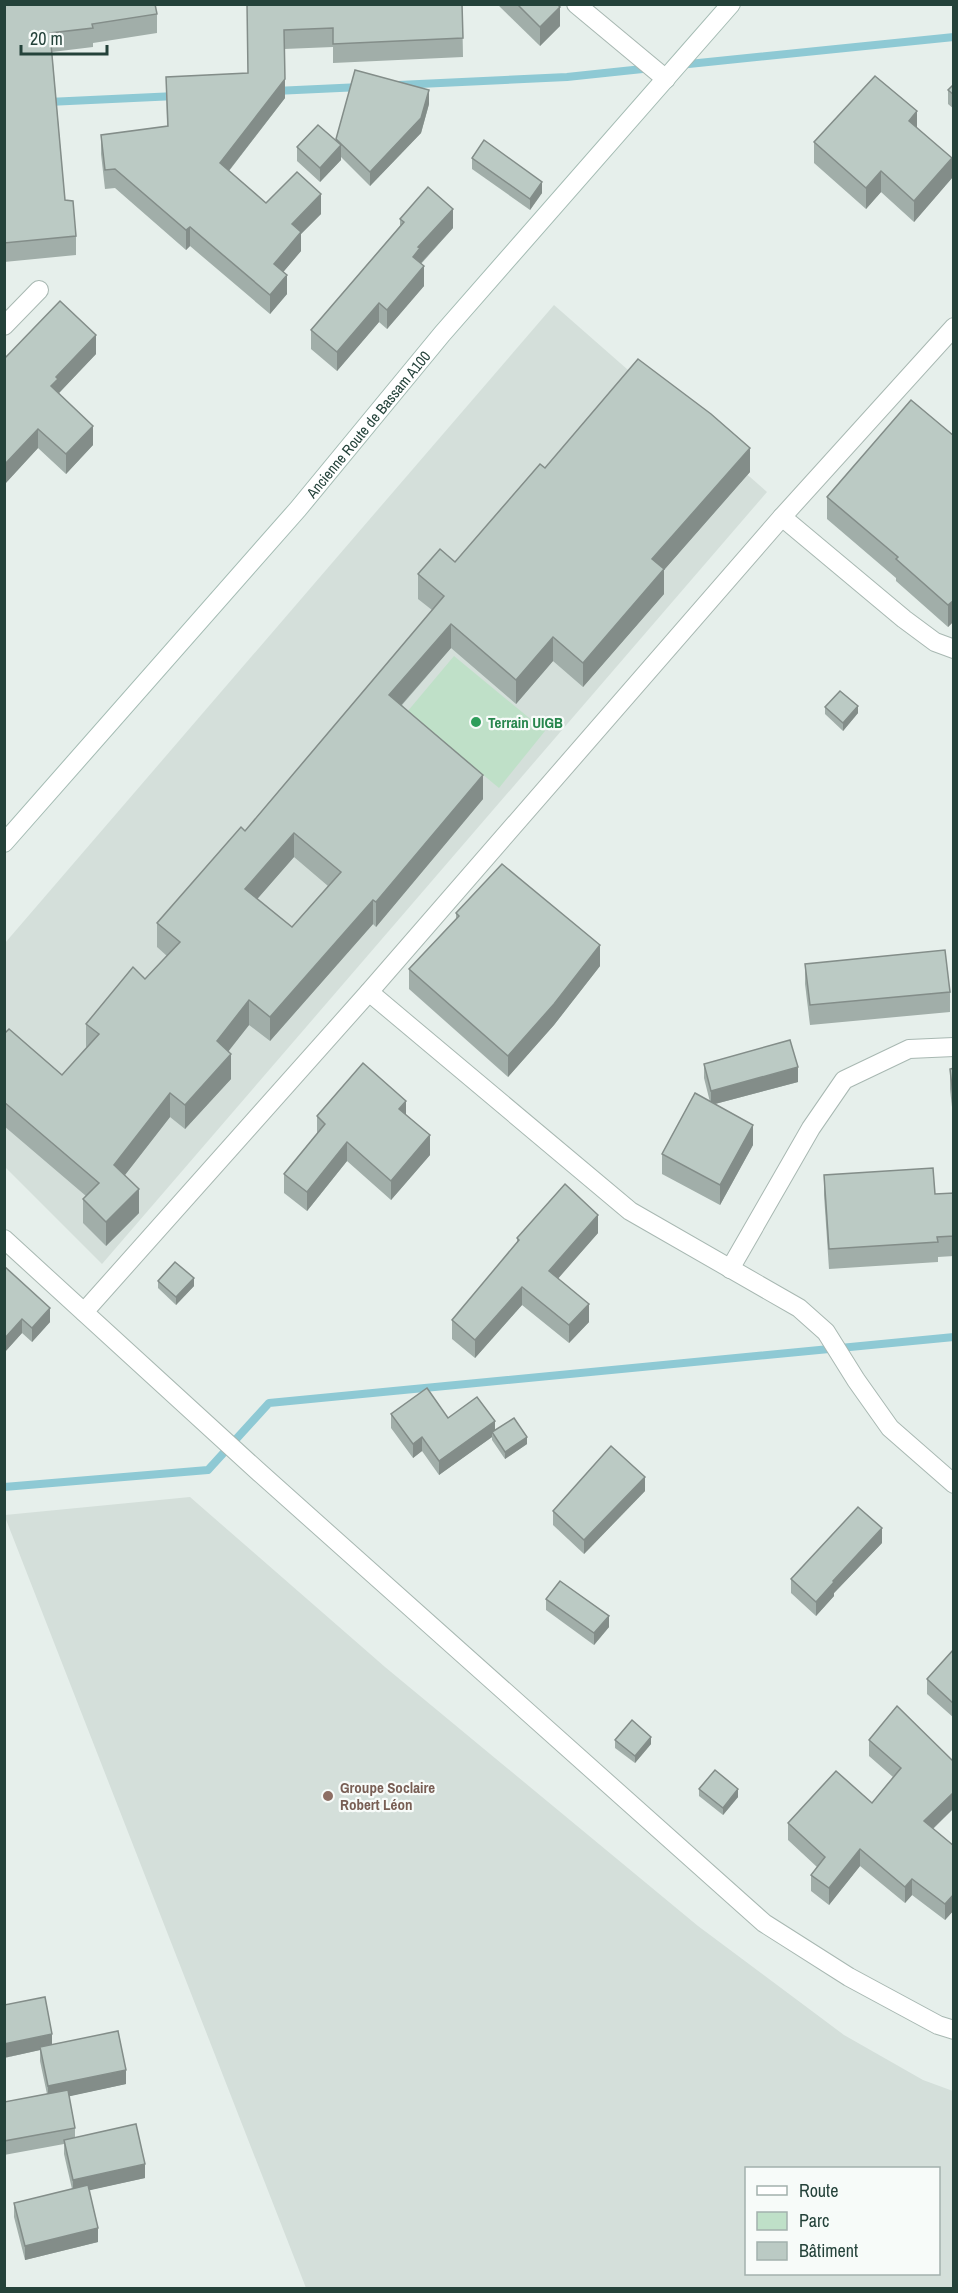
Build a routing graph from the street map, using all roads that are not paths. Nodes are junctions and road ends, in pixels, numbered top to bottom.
1 (576, 4) edge
2 (730, 4) edge
3 (666, 79) junction
4 (39, 290) dead end
5 (4, 326) edge
6 (954, 327) edge
7 (782, 517) junction
8 (954, 649) edge
9 (4, 843) edge
10 (369, 992) junction
11 (954, 1047) edge
12 (4, 1239) edge
13 (730, 1269) junction
14 (84, 1312) junction
15 (954, 1484) edge
16 (954, 2030) edge

1 - 3 street
2 - 3 street, Ancienne Route de Bassam A100
3 - 9 street, Ancienne Route de Bassam A100
4 - 5 street
6 - 7 street
7 - 8 street
7 - 10 street
10 - 13 street
10 - 14 street
11 - 13 street
12 - 14 street
13 - 15 street
14 - 16 street

